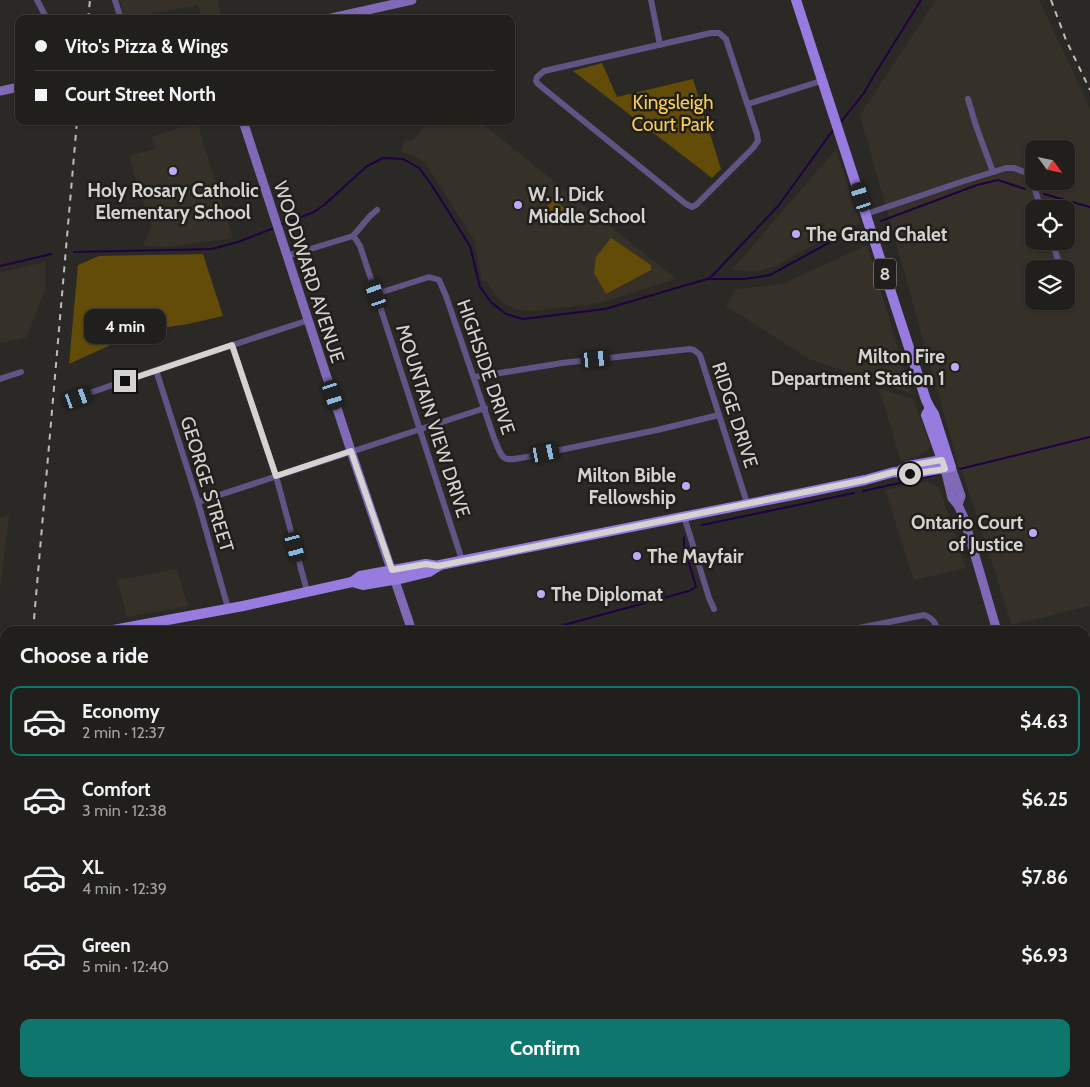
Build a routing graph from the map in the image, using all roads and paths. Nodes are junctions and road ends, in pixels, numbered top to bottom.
1 (37, 0) edge
2 (115, 0) edge
3 (412, 0) edge
4 (651, 0) edge
5 (796, 0) edge
6 (46, 15) edge
7 (120, 15) edge
8 (353, 15) edge
9 (660, 44) junction
10 (821, 80) junction
11 (15, 88) edge
12 (0, 91) edge
13 (968, 99) dead end
14 (748, 104) junction
15 (244, 125) edge
16 (993, 172) junction
17 (1038, 200) edge
18 (376, 210) dead end
19 (866, 214) junction
20 (353, 236) junction
21 (287, 256) junction
22 (376, 294) junction
23 (309, 320) junction
24 (232, 345) junction
25 (156, 370) junction
26 (21, 372) dead end
27 (474, 377) junction
28 (0, 379) edge
29 (78, 398) dead end
30 (484, 408) junction
31 (719, 415) junction
32 (419, 429) junction
33 (351, 451) junction
34 (947, 464) junction
35 (276, 476) junction
36 (198, 502) junction
37 (747, 503) junction
38 (684, 516) junction
39 (462, 560) junction
40 (393, 575) junction
41 (306, 592) junction
42 (228, 608) junction
43 (714, 608) dead end
44 (134, 626) edge
45 (410, 626) edge
46 (869, 626) edge
47 (936, 626) edge
48 (995, 626) edge

1 - 6 street
2 - 7 street
3 - 8 street
4 - 9 street
5 - 10 main road, 8
9 - 14 street
9 - 14 street
10 - 14 street
10 - 19 main road, 8
11 - 12 street
13 - 16 street
15 - 21 street, WOODWARD AVENUE
16 - 17 street
16 - 19 street
18 - 20 street
19 - 34 main road, 8
20 - 21 street
20 - 22 street, MOUNTAIN VIEW DRIVE
21 - 23 street, WOODWARD AVENUE
22 - 27 street, HIGHSIDE DRIVE
22 - 32 street, MOUNTAIN VIEW DRIVE
23 - 24 street
23 - 33 street, WOODWARD AVENUE
24 - 25 street
24 - 35 street
25 - 29 street
25 - 36 street, GEORGE STREET
26 - 28 street
27 - 30 street, HIGHSIDE DRIVE
27 - 31 street, RIDGE DRIVE
30 - 31 street, HIGHSIDE DRIVE
30 - 32 street
31 - 37 street, RIDGE DRIVE
32 - 33 street
32 - 39 street, MOUNTAIN VIEW DRIVE
33 - 35 street
33 - 40 street, WOODWARD AVENUE
34 - 37 main road
34 - 48 street, 8
35 - 36 street
35 - 41 street
36 - 42 street, GEORGE STREET
37 - 38 main road
38 - 39 main road
38 - 43 street
39 - 40 main road
40 - 41 main road
40 - 45 street, WOODWARD AVENUE
41 - 42 main road
42 - 44 main road
46 - 47 street

